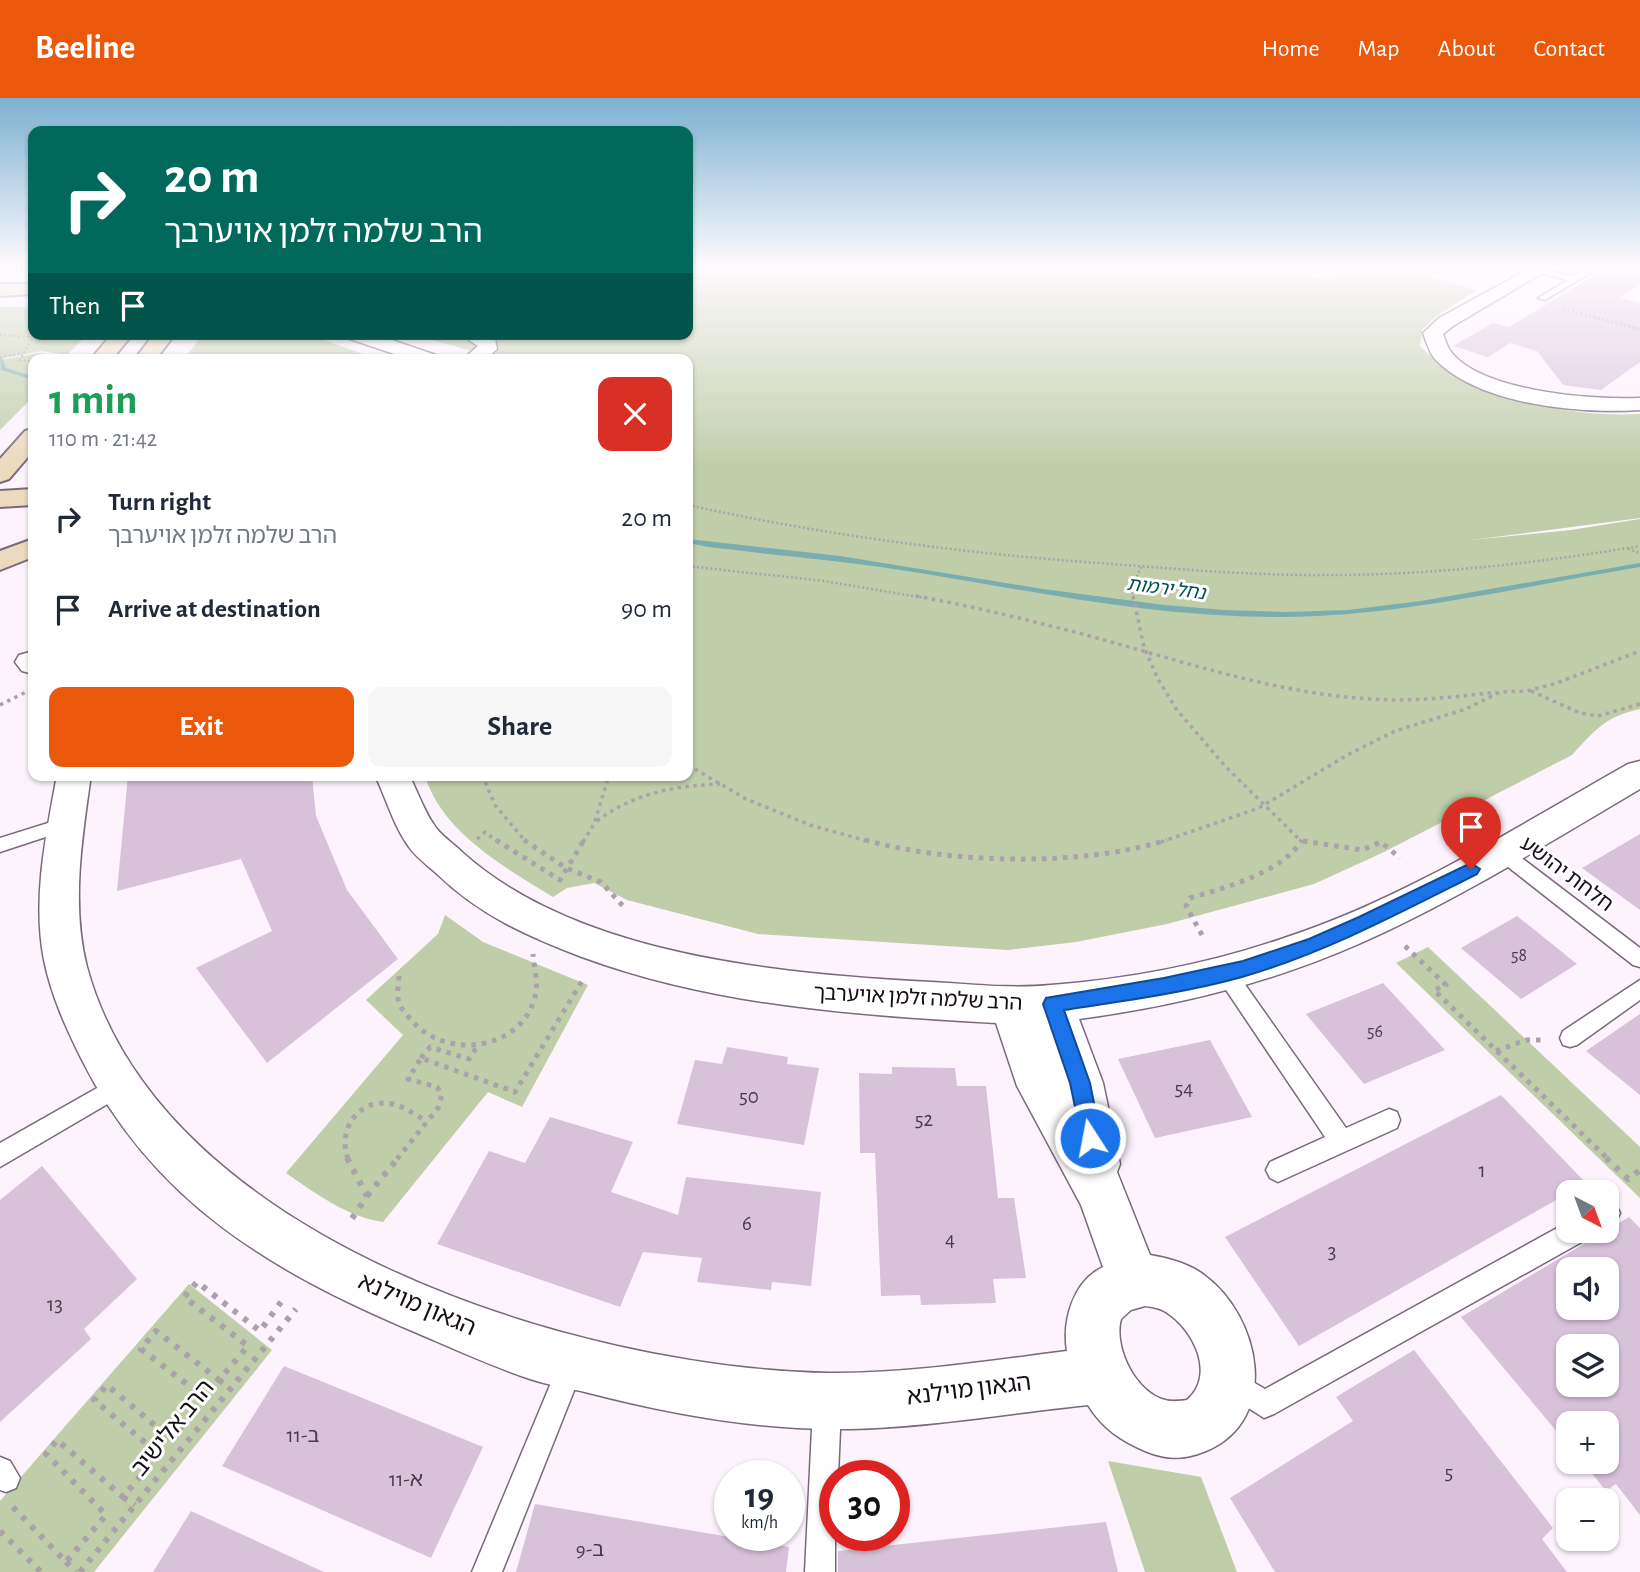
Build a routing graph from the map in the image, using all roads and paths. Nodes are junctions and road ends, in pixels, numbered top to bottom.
1 (0, 335) edge
2 (1433, 335) edge
3 (28, 337) edge
4 (31, 340) edge
5 (118, 340) edge
6 (160, 340) edge
7 (372, 340) edge
8 (482, 340) edge
9 (24, 353) junction
10 (105, 354) edge
11 (149, 354) edge
12 (414, 354) edge
13 (480, 354) edge
14 (0, 357) edge
15 (28, 361) edge
16 (1640, 404) edge
17 (27, 444) edge
18 (0, 474) edge
19 (28, 497) edge
20 (0, 499) edge
21 (693, 506) edge
22 (1640, 546) edge
23 (1627, 549) junction
24 (1640, 553) edge
25 (1142, 566) junction
26 (693, 567) edge
27 (1145, 650) junction
28 (1640, 651) edge
29 (28, 676) edge
30 (1530, 690) junction
31 (1501, 691) junction
32 (1640, 704) edge
33 (0, 705) edge
34 (693, 768) edge
35 (1640, 773) edge
36 (73, 781) edge
37 (395, 781) edge
38 (484, 781) edge
39 (607, 781) edge
40 (721, 784) junction
41 (1267, 804) junction
42 (64, 824) junction
43 (594, 824) junction
44 (1303, 841) junction
45 (0, 845) edge
46 (486, 846) dead end
47 (1500, 851) junction
48 (1399, 858) dead end
49 (568, 870) junction
50 (623, 906) dead end
51 (1202, 935) dead end
52 (1405, 946) dead end
53 (533, 953) dead end
54 (1640, 959) edge
55 (1225, 972) junction
56 (399, 976) dead end
57 (582, 981) dead end
58 (1640, 989) edge
59 (1031, 1004) junction
60 (1570, 1038) joint
61 (477, 1047) junction
62 (1496, 1052) junction
63 (421, 1058) junction
64 (120, 1085) junction
65 (1390, 1120) dead end
66 (427, 1122) junction
67 (1341, 1141) junction
68 (0, 1156) edge
69 (1278, 1170) dead end
70 (1640, 1170) edge
71 (367, 1196) junction
72 (351, 1220) dead end
73 (1556, 1242) edge
74 (1134, 1281) junction
75 (281, 1302) dead end
76 (296, 1309) dead end
77 (573, 1362) junction
78 (1100, 1376) junction
79 (219, 1380) junction
80 (1228, 1380) junction
81 (230, 1388) junction
82 (828, 1401) junction
83 (172, 1439) junction
84 (182, 1448) junction
85 (123, 1497) junction
86 (135, 1505) junction
87 (0, 1510) edge
88 (0, 1531) edge
89 (66, 1562) junction
90 (41, 1572) edge
91 (78, 1572) edge
92 (487, 1572) edge
93 (820, 1572) edge

1 - 3 path
2 - 16 street
4 - 9 path
5 - 10 main road
6 - 11 main road
7 - 12 street
8 - 13 street
9 - 14 path
9 - 15 path
17 - 18 main road
19 - 20 main road
21 - 25 path
22 - 23 path
23 - 24 path
23 - 25 path
25 - 27 path
26 - 27 path
27 - 31 path
27 - 41 path
28 - 30 path
29 - 33 path
30 - 31 path
30 - 32 path
31 - 41 path
34 - 40 path
35 - 47 street, הרב שלמה זלמן אויערבך
36 - 42 street, הגאון מוילנא
37 - 59 street, הרב שלמה זלמן אויערבך
38 - 49 path
39 - 43 path
40 - 41 path
40 - 43 path
41 - 44 path
42 - 45 lane
42 - 64 street, הגאון מוילנא
43 - 49 path
44 - 48 path
44 - 51 path
46 - 49 path
47 - 54 lane, חלחת יהושע
47 - 55 street, הרב שלמה זלמן אויערבך
49 - 50 path
52 - 62 path
53 - 61 path
55 - 59 street, הרב שלמה זלמן אויערבך
55 - 67 lane
56 - 61 path
57 - 63 path
58 - 60 lane
59 - 74 street
60 - 62 path
61 - 63 path
62 - 70 path
63 - 66 path
64 - 68 lane
64 - 77 street, הגאון מוילנא
65 - 67 lane
66 - 71 path
66 - 71 path
67 - 69 lane
71 - 72 path
73 - 80 lane
74 - 78 street
74 - 80 street
75 - 79 path, הרב אלישיב
76 - 81 path, הרב אלישיב
77 - 82 street, הגאון מוילנא
77 - 92 lane
78 - 80 street
78 - 82 street, הגאון מוילנא
79 - 81 path
79 - 83 path, הרב אלישיב
81 - 84 path, הרב אלישיב
82 - 93 lane
83 - 84 path
83 - 85 path, הרב אלישיב
84 - 86 path, הרב אלישיב
85 - 86 path
85 - 89 path, הרב אלישיב
86 - 91 path, הרב אלישיב
87 - 89 path
88 - 90 path
89 - 91 path

